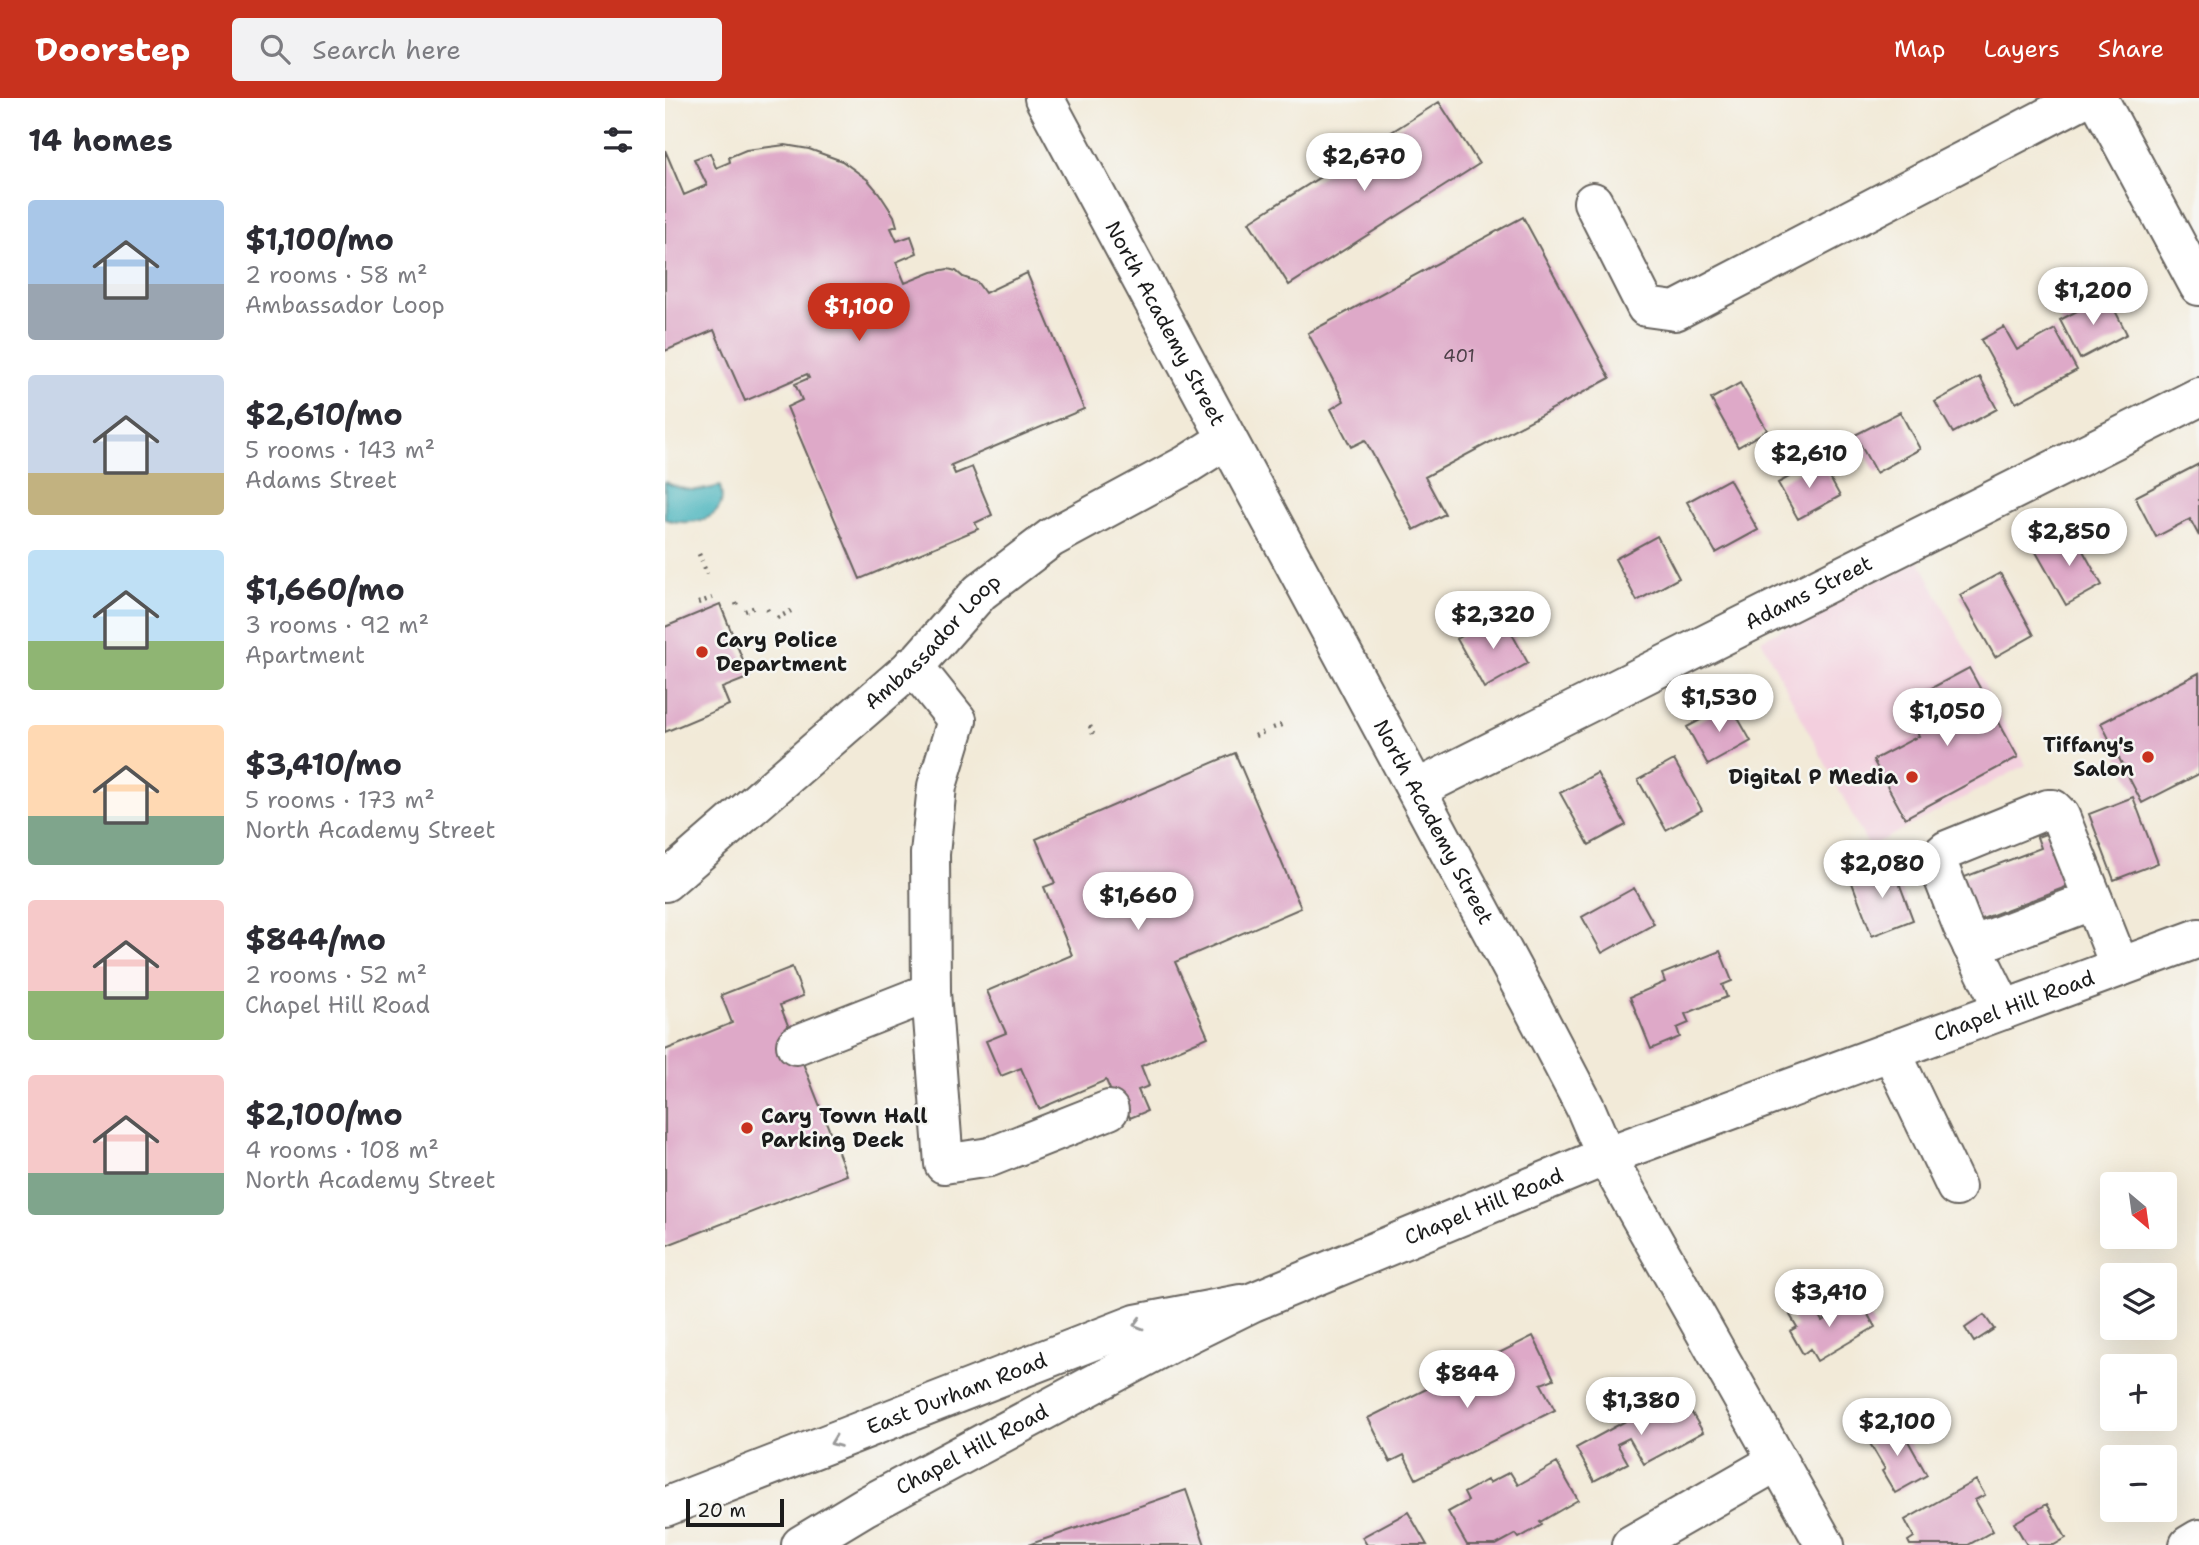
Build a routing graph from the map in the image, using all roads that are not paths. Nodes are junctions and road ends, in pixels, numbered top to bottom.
1 (1044, 98) edge
2 (2084, 98) edge
3 (2098, 98) edge
4 (1593, 202) dead end
5 (2199, 286) edge
6 (2199, 397) edge
7 (1227, 439) junction
8 (913, 665) junction
9 (1417, 789) junction
10 (665, 882) edge
11 (2094, 900) junction
12 (2199, 939) edge
13 (1972, 946) junction
14 (2120, 967) junction
15 (931, 992) junction
16 (2004, 1010) junction
17 (796, 1045) dead end
18 (1891, 1051) junction
19 (1109, 1110) dead end
20 (1606, 1156) junction
21 (1956, 1187) dead end
22 (1253, 1302) junction
23 (1776, 1462) junction
24 (665, 1507) edge
25 (2199, 1539) edge
26 (801, 1545) edge
27 (1631, 1545) edge
28 (1825, 1545) edge
29 (2189, 1545) edge

1 - 7 main road, North Academy Street
2 - 4 main road
3 - 5 main road
6 - 9 main road, Adams Street
7 - 8 main road, Ambassador Loop
7 - 9 main road, North Academy Street
8 - 10 main road, Ambassador Loop
8 - 15 main road
9 - 20 main road, North Academy Street
11 - 13 main road
11 - 13 main road
11 - 14 main road
12 - 14 main road, Chapel Hill Road
13 - 16 main road
14 - 16 main road, Chapel Hill Road
15 - 17 main road
15 - 19 main road
16 - 18 main road, Chapel Hill Road
18 - 20 main road, Chapel Hill Road
18 - 21 main road
20 - 22 main road, Chapel Hill Road
20 - 23 main road, North Academy Street
22 -> 24 main road, East Durham Road
22 - 26 main road, Chapel Hill Road
23 - 27 main road
23 - 28 main road, North Academy Street
25 - 29 main road

